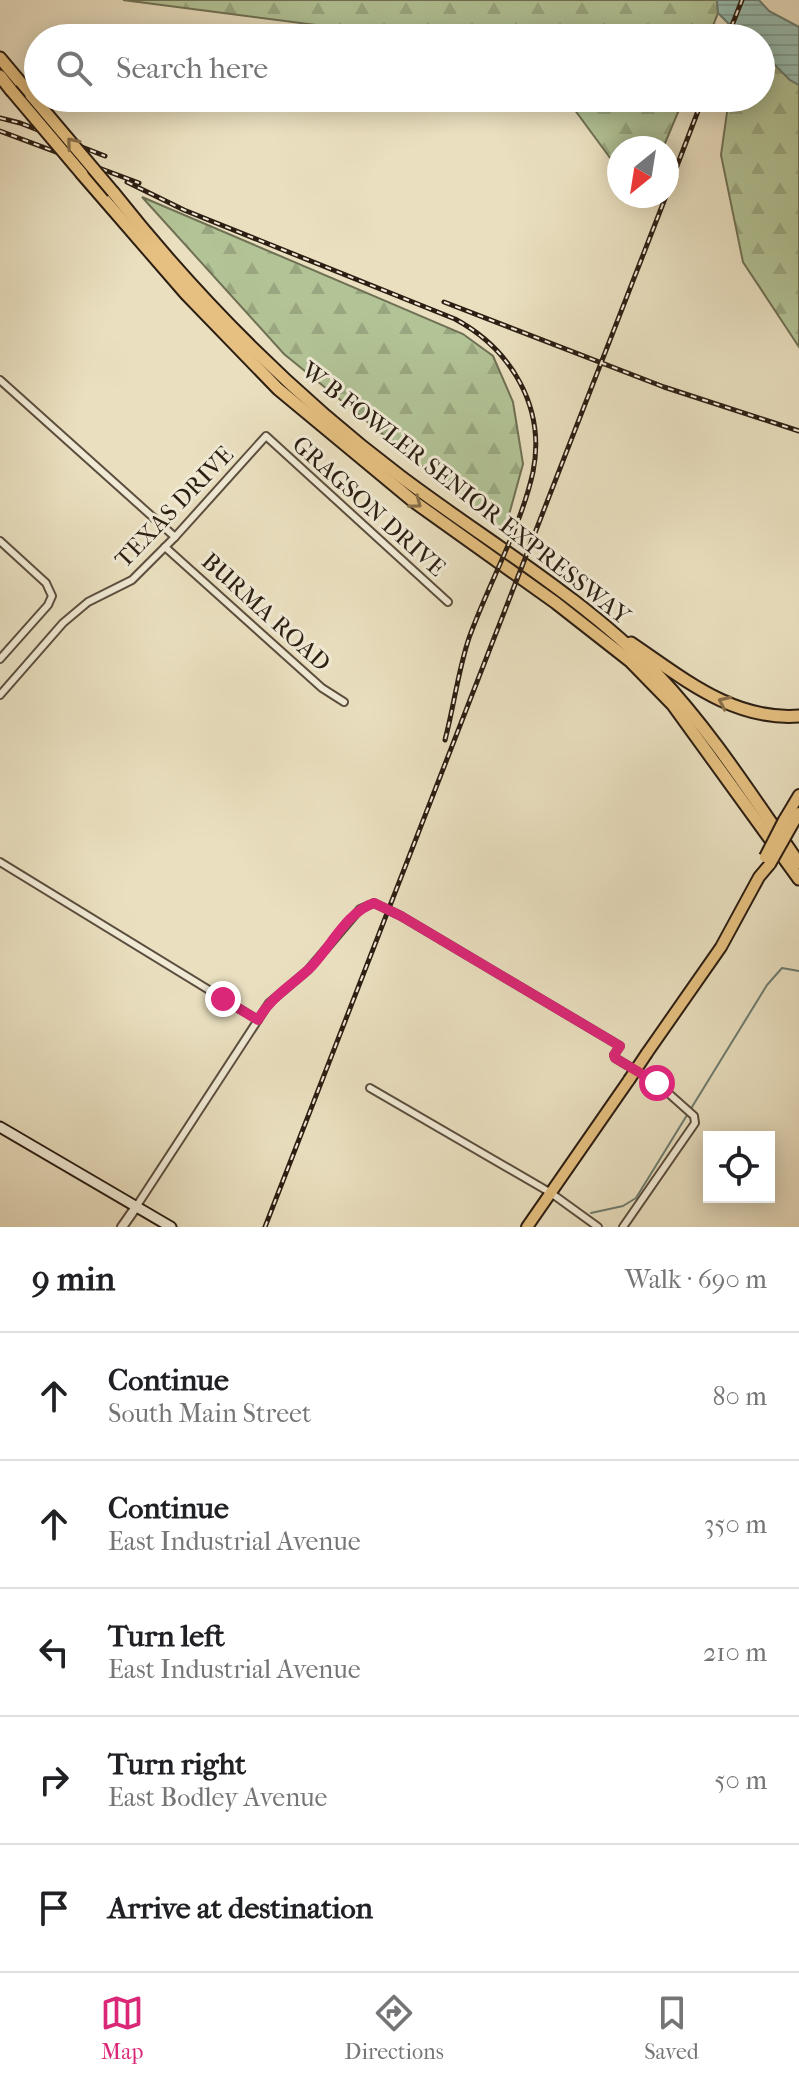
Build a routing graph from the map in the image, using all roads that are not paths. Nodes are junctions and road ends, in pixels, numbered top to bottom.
1 (0, 58) edge
2 (0, 76) edge
3 (24, 87) edge
4 (24, 105) edge
5 (30, 112) edge
6 (45, 112) edge
7 (0, 380) edge
8 (266, 436) joint
9 (175, 537) junction
10 (0, 541) edge
11 (165, 547) junction
12 (448, 602) dead end
13 (599, 622) junction
14 (0, 659) edge
15 (0, 695) edge
16 (344, 702) dead end
17 (799, 716) edge
18 (799, 795) edge
19 (799, 813) edge
20 (788, 822) junction
21 (0, 862) edge
22 (799, 863) edge
23 (799, 879) edge
24 (258, 1020) junction
25 (370, 1088) dead end
26 (0, 1127) edge
27 (551, 1193) junction
28 (136, 1207) junction
29 (122, 1227) edge
30 (171, 1227) edge
31 (527, 1227) edge
32 (598, 1227) edge
33 (623, 1227) edge

3 -> 1 highway, W B FOWLER SENIOR EXPRESSWAY, bridge
2 -> 4 highway, W B FOWLER SENIOR EXPRESSWAY, bridge
5 -> 23 highway, W B FOWLER SENIOR EXPRESSWAY, bridge
13 -> 6 highway, W B FOWLER SENIOR EXPRESSWAY, bridge
7 - 9 street
8 - 9 street, TEXAS DRIVE
8 - 12 street, GRAGSON DRIVE
9 - 11 street, TEXAS DRIVE
10 - 14 street
11 - 15 street, TEXAS DRIVE
11 - 16 street, BURMA ROAD
17 -> 13 highway
13 - 22 highway, W B FOWLER SENIOR EXPRESSWAY
18 - 20 main road
19 - 20 main road
20 - 27 main road, bridge
21 - 24 street
24 - 28 street
24 - 33 street
25 - 27 street
26 - 28 main road
27 - 31 main road
27 - 32 street
28 - 29 street
28 - 30 main road

